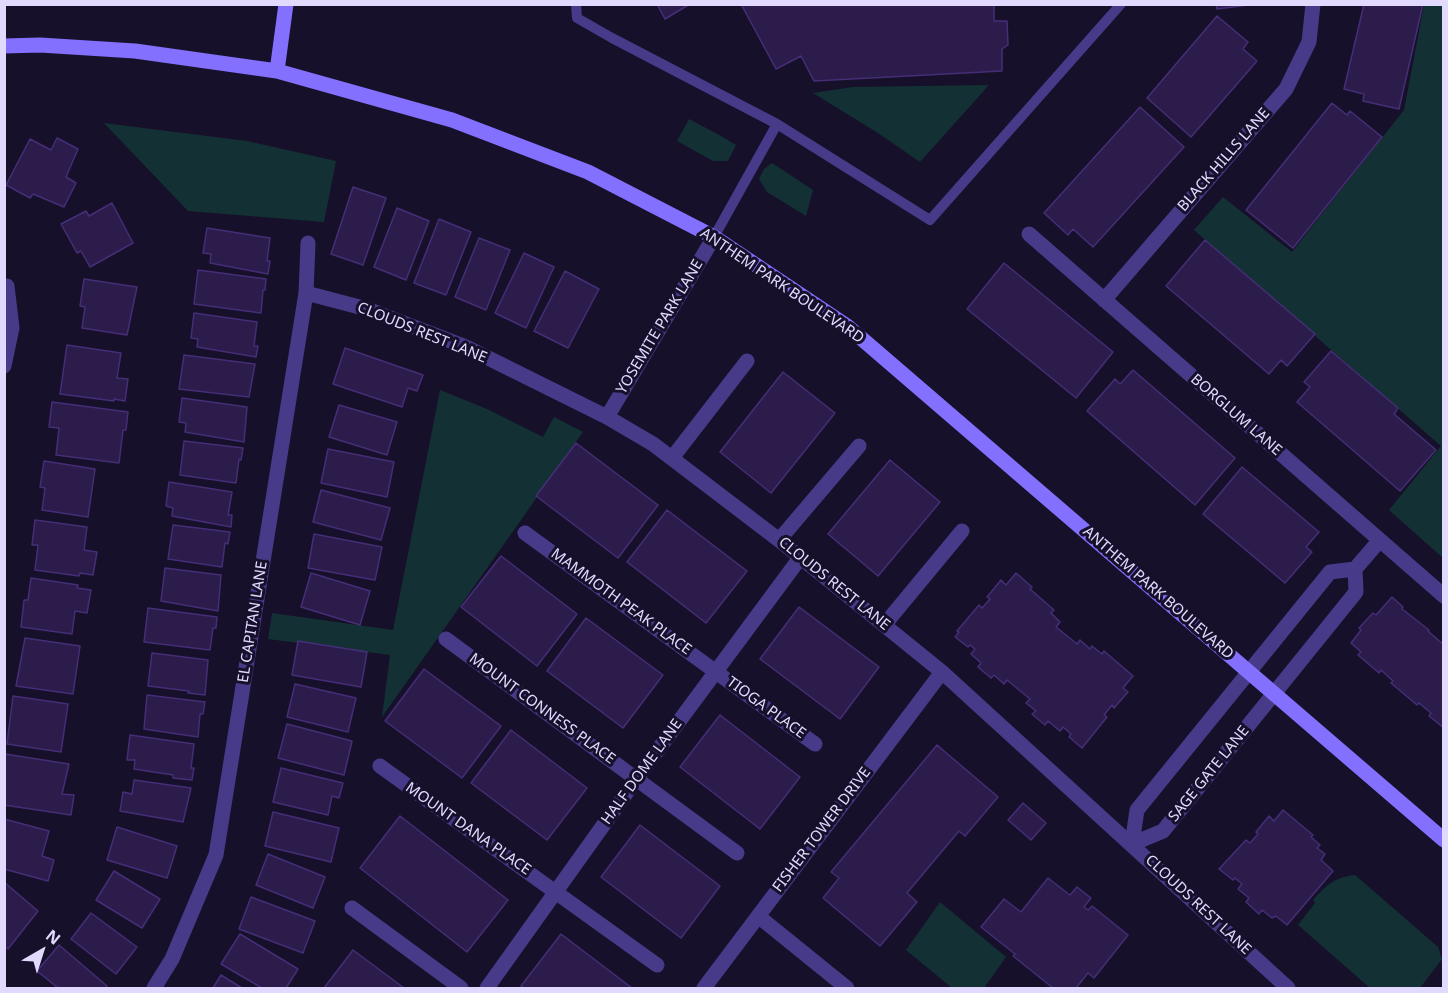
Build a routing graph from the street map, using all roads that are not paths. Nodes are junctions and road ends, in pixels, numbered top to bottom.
1 (286, 4) edge
2 (576, 4) edge
3 (1121, 4) edge
4 (1312, 4) edge
5 (4, 46) edge
6 (277, 71) junction
7 (777, 124) junction
8 (1029, 234) dead end
9 (714, 237) junction
10 (308, 243) dead end
11 (6, 286) edge
12 (306, 293) junction
13 (1104, 300) junction
14 (747, 361) dead end
15 (4, 366) edge
16 (607, 417) junction
17 (859, 446) dead end
18 (672, 458) junction
19 (962, 531) dead end
20 (525, 533) dead end
21 (779, 540) junction
22 (1380, 540) junction
23 (800, 558) junction
24 (1355, 569) junction
25 (1443, 596) edge
26 (885, 624) junction
27 (446, 639) dead end
28 (716, 672) junction
29 (942, 672) junction
30 (1250, 672) junction
31 (1274, 693) junction
32 (815, 744) dead end
33 (380, 766) dead end
34 (637, 778) junction
35 (1443, 840) edge
36 (1132, 844) junction
37 (737, 853) dead end
38 (556, 891) junction
39 (352, 908) dead end
40 (758, 916) junction
41 (657, 965) dead end
42 (154, 988) edge
43 (461, 988) edge
44 (487, 988) edge
45 (704, 988) edge
46 (847, 988) edge
47 (1288, 988) edge

1 - 6 main road
2 - 7 lane
3 - 7 lane
4 - 13 street, BLACK HILLS LANE
5 - 6 main road, ANTHEM PARK BOULEVARD
6 - 9 main road, ANTHEM PARK BOULEVARD
7 - 9 lane
8 - 13 street, BORGLUM LANE
9 - 16 street, YOSEMITE PARK LANE
9 - 30 main road, ANTHEM PARK BOULEVARD
10 - 12 street, EL CAPITAN LANE
11 - 15 street
12 - 16 street, CLOUDS REST LANE
12 - 42 street, EL CAPITAN LANE
13 - 22 street, BORGLUM LANE
14 - 18 street
16 - 18 street, CLOUDS REST LANE
17 - 21 street
18 - 21 street, CLOUDS REST LANE
19 - 26 street
20 - 28 street, MAMMOTH PEAK PLACE
21 - 23 street, CLOUDS REST LANE
22 - 24 street
22 - 25 street, BORGLUM LANE
23 - 26 street, CLOUDS REST LANE
23 - 28 street, HALF DOME LANE
24 - 30 street
24 - 31 street, SAGE GATE LANE
26 - 29 street, CLOUDS REST LANE
27 - 34 street, MOUNT CONNESS PLACE
28 - 32 street, TIOGA PLACE
28 - 34 street, HALF DOME LANE
29 - 36 street, CLOUDS REST LANE
29 - 40 street, FISHER TOWER DRIVE
30 - 31 main road, ANTHEM PARK BOULEVARD
30 - 36 street
31 - 35 main road, ANTHEM PARK BOULEVARD
31 - 36 street, SAGE GATE LANE
33 - 38 street, MOUNT DANA PLACE
34 - 37 street, MOUNT CONNESS PLACE
34 - 38 street, HALF DOME LANE
36 - 47 street, CLOUDS REST LANE
38 - 41 street, MOUNT DANA PLACE
38 - 44 street, HALF DOME LANE
39 - 43 street
40 - 45 street, FISHER TOWER DRIVE
40 - 46 street

